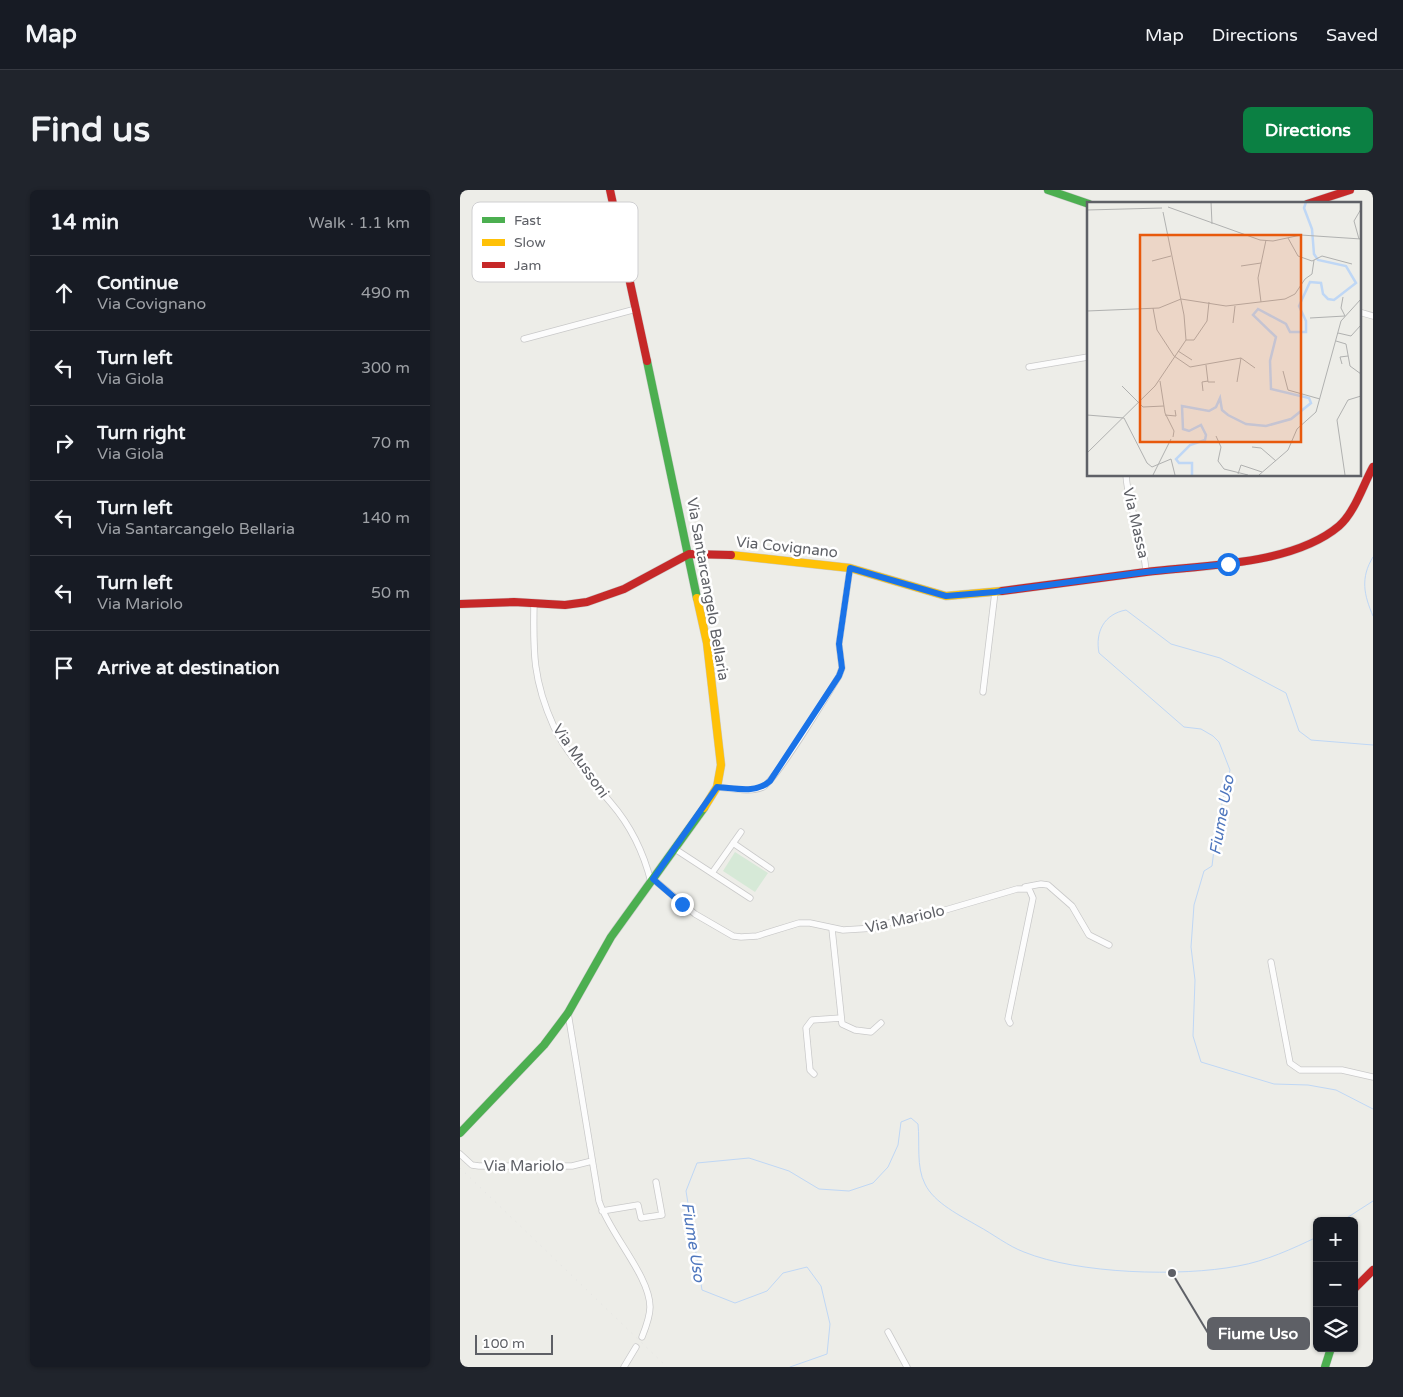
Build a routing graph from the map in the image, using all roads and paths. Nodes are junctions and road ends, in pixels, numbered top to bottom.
1 (1048, 190) edge
2 (1350, 190) edge
3 (1313, 202) edge
4 (1087, 203) edge
5 (630, 282) edge
6 (636, 309) junction
7 (524, 340) dead end
8 (1087, 357) edge
9 (1029, 367) dead end
10 (1373, 467) edge
11 (1126, 476) edge
12 (689, 554) junction
13 (850, 568) junction
14 (1146, 572) junction
15 (995, 592) junction
16 (534, 603) junction
17 (460, 604) edge
18 (983, 692) dead end
19 (717, 787) junction
20 (740, 832) dead end
21 (733, 843) junction
22 (675, 849) junction
23 (771, 869) dead end
24 (712, 873) junction
25 (652, 880) junction
26 (1025, 887) junction
27 (750, 898) dead end
28 (832, 929) junction
29 (1109, 945) dead end
30 (1271, 962) dead end
31 (568, 1013) junction
32 (841, 1018) junction
33 (881, 1023) dead end
34 (1010, 1023) dead end
35 (814, 1074) dead end
36 (1373, 1077) edge
37 (460, 1132) edge
38 (460, 1154) edge
39 (592, 1161) junction
40 (656, 1182) dead end
41 (602, 1211) junction
42 (1373, 1270) edge
43 (1358, 1285) edge
44 (888, 1332) dead end
45 (642, 1337) dead end
46 (636, 1347) dead end
47 (1330, 1352) edge
48 (624, 1367) edge
49 (907, 1367) edge
50 (1325, 1367) edge

1 - 4 street
2 - 3 street
5 - 6 street, Via Santarcangelo Bellaria
6 - 7 street
6 - 12 street, Via Santarcangelo Bellaria
8 - 9 street
10 - 14 street, Via Covignano
11 - 14 street, Via Massa
12 - 13 street, Via Covignano
12 - 16 street
12 - 19 street, Via Santarcangelo Bellaria
13 - 15 street, Via Covignano
13 - 19 street
14 - 15 street, Via Covignano
15 - 18 street
16 - 17 street
16 - 25 street, Via Mussoni
19 - 22 street, Via Santarcangelo Bellaria
20 - 21 street
21 - 23 street
21 - 24 street
22 - 24 street
22 - 25 street, Via Santarcangelo Bellaria
24 - 27 street
25 - 28 street, Via Mariolo
25 - 31 street, Via Santarcangelo Bellaria
26 - 28 street, Via Mariolo
26 - 29 street, Via Mariolo
26 - 34 street
28 - 32 street
30 - 36 street
31 - 37 street, Via Santarcangelo Bellaria
31 - 39 street
32 - 33 street
32 - 35 street
38 - 39 street, Via Mariolo
39 - 41 street
40 - 41 street
41 - 45 street
42 - 43 street
44 - 49 street
46 - 48 street
47 - 50 street

